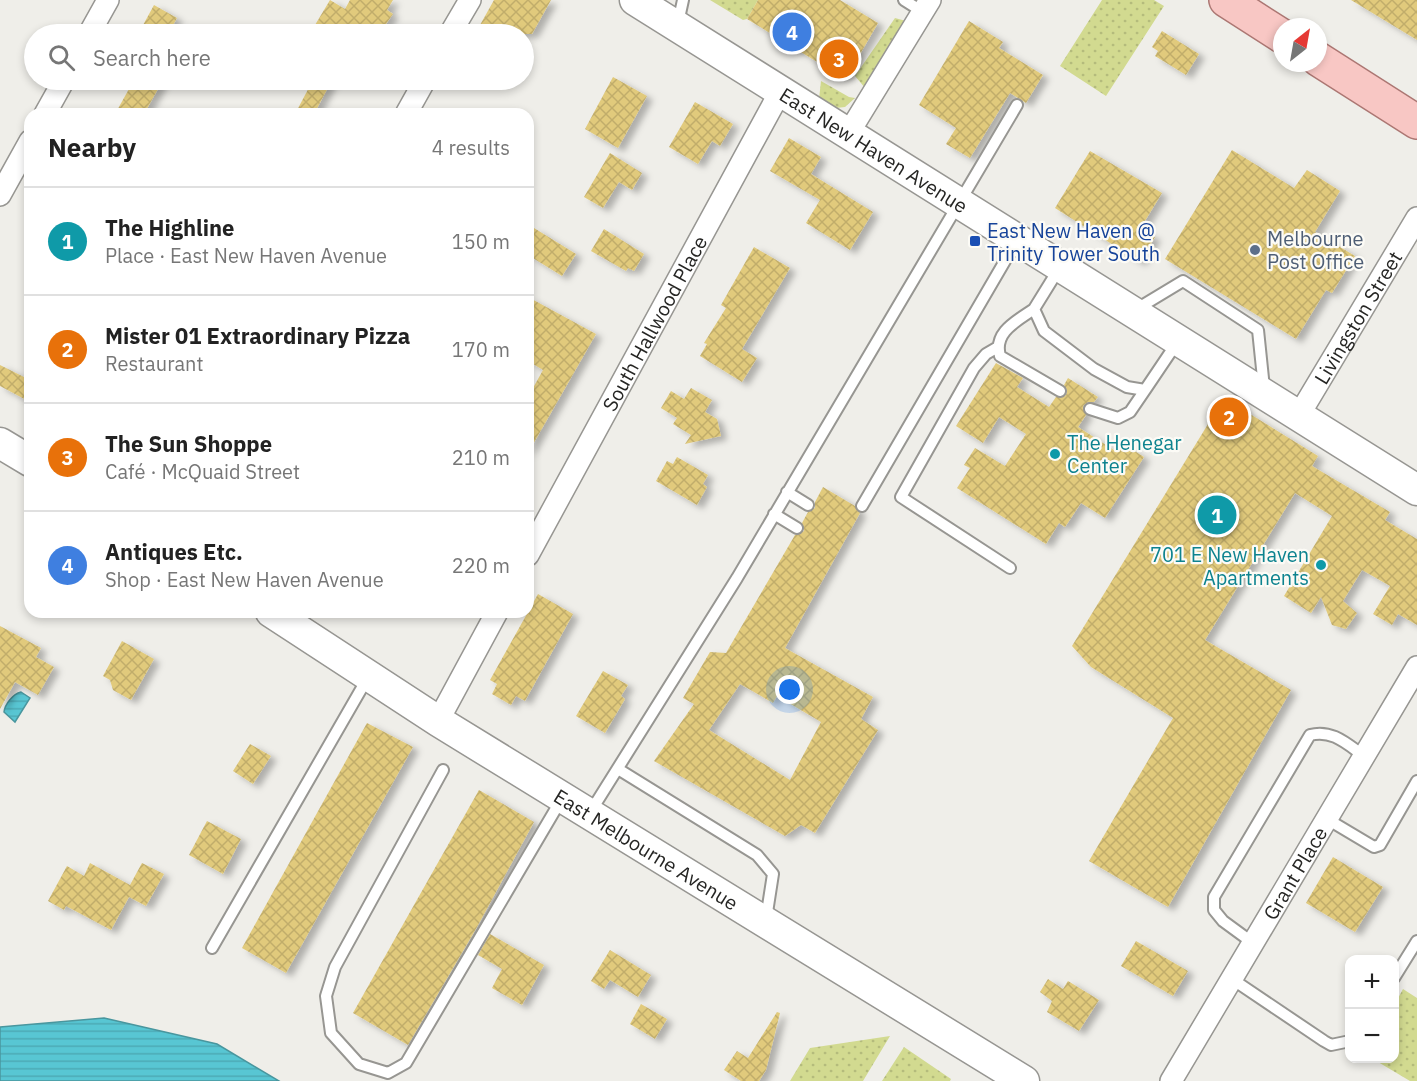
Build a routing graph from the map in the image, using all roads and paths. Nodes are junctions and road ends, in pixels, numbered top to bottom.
1 (108, 0) edge
2 (470, 0) edge
3 (635, 0) edge
4 (904, 0) edge
5 (1226, 0) edge
6 (927, 6) edge
7 (680, 14) edge
8 (94, 24) edge
9 (456, 24) edge
10 (1273, 30) edge
11 (1327, 65) edge
12 (58, 90) edge
13 (419, 90) edge
14 (780, 93) junction
15 (1017, 105) dead end
16 (48, 108) edge
17 (409, 108) edge
18 (1417, 122) edge
19 (848, 134) junction
20 (24, 152) edge
21 (0, 195) edge
22 (959, 204) junction
23 (1417, 218) edge
24 (1017, 240) junction
25 (1060, 267) junction
26 (1034, 309) junction
27 (1132, 312) junction
28 (1179, 340) junction
29 (998, 347) junction
30 (1145, 390) junction
31 (1060, 391) dead end
32 (1264, 394) junction
33 (1090, 409) dead end
34 (1299, 415) junction
35 (0, 442) edge
36 (24, 457) edge
37 (1417, 490) edge
38 (787, 492) junction
39 (808, 505) dead end
40 (862, 506) dead end
41 (774, 514) junction
42 (796, 528) dead end
43 (534, 544) edge
44 (1010, 568) dead end
45 (281, 618) edge
46 (494, 618) edge
47 (1417, 667) edge
48 (369, 676) junction
49 (1412, 688) edge
50 (438, 721) junction
51 (1364, 756) junction
52 (618, 769) junction
53 (443, 770) dead end
54 (1417, 781) edge
55 (562, 797) junction
56 (589, 814) junction
57 (1327, 819) junction
58 (766, 922) junction
59 (1417, 940) edge
60 (1253, 943) junction
61 (212, 948) dead end
62 (1399, 971) edge
63 (1232, 979) junction
64 (1345, 1042) edge
65 (1024, 1081) edge
66 (1171, 1081) edge

1 - 8 street
2 - 9 street
3 - 7 street, East New Haven Avenue
4 - 6 lane
5 - 10 main road
6 - 19 street
7 - 14 street, East New Haven Avenue
11 - 18 main road
12 - 16 street
13 - 17 street
14 - 19 street, East New Haven Avenue
14 - 43 street, South Hallwood Place
15 - 22 lane
19 - 22 street, East New Haven Avenue
20 - 21 street
22 - 24 street, East New Haven Avenue
22 - 38 lane
23 - 34 street, Livingston Street
24 - 25 street, East New Haven Avenue
24 - 40 lane
25 - 26 lane
25 - 27 street, East New Haven Avenue
26 - 29 lane
26 - 30 lane
27 - 28 street, East New Haven Avenue
27 - 32 lane
28 - 30 lane
28 - 32 street, East New Haven Avenue
29 - 31 lane
29 - 44 lane
30 - 33 lane
32 - 34 street, East New Haven Avenue
34 - 37 street, East New Haven Avenue
35 - 36 street
38 - 39 lane
38 - 41 lane
41 - 42 lane
41 - 52 lane
45 - 48 street, East Melbourne Avenue
46 - 50 street
47 - 49 street, Grant Place
48 - 50 street, East Melbourne Avenue
48 - 61 lane
49 - 51 street, Grant Place
50 - 55 street, East Melbourne Avenue
51 - 57 street, Grant Place
51 - 60 lane
52 - 56 lane
52 - 58 lane
53 - 55 lane
54 - 57 lane
55 - 56 street, East Melbourne Avenue
56 - 58 street, East Melbourne Avenue
57 - 60 street, Grant Place
58 - 65 street, East Melbourne Avenue
59 - 62 lane
60 - 63 street, Grant Place
63 - 64 lane
63 - 66 street, Grant Place

